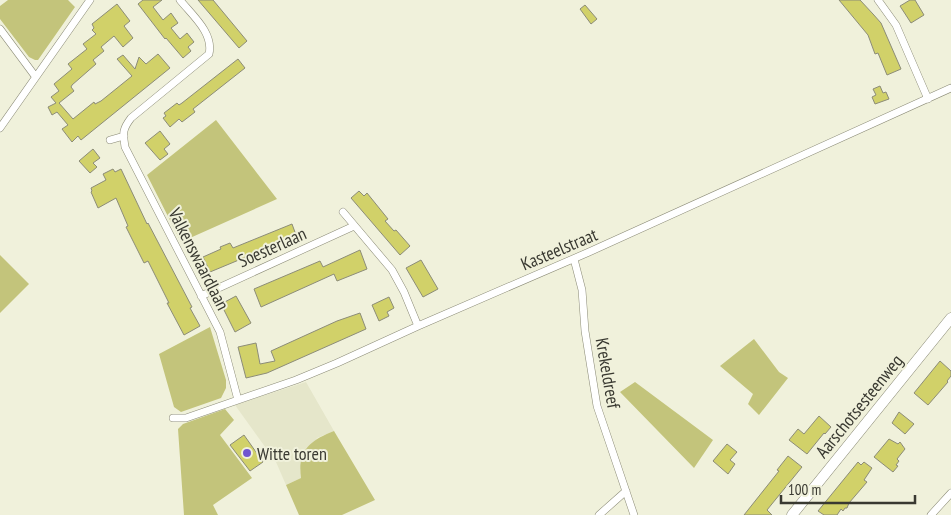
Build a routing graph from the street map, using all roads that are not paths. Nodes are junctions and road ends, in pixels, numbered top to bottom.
1 (90, 0) edge
2 (180, 0) edge
3 (878, 0) edge
4 (0, 29) edge
5 (35, 76) junction
6 (951, 88) edge
7 (928, 99) junction
8 (0, 128) edge
9 (124, 136) junction
10 (110, 140) dead end
11 (343, 212) dead end
12 (354, 226) junction
13 (574, 259) junction
14 (201, 296) junction
15 (951, 318) edge
16 (418, 326) junction
17 (238, 400) junction
18 (173, 418) dead end
19 (626, 491) junction
20 (951, 493) edge
21 (599, 515) edge
22 (634, 515) edge
23 (792, 515) edge
24 (931, 515) edge

1 - 5 street
2 - 9 street
3 - 7 street
4 - 5 street
5 - 8 street
6 - 7 street, Kasteelstraat
7 - 13 street, Kasteelstraat
9 - 10 street
9 - 14 street, Valkenswaardlaan
11 - 12 street
12 - 14 street, Soesterlaan
12 - 16 street
13 - 16 street, Kasteelstraat
13 - 19 street, Krekeldreef
14 - 17 street, Valkenswaardlaan
15 - 23 main road, Aarschotsesteenweg
16 - 17 street, Kasteelstraat
17 - 18 street, Kasteelstraat
19 - 21 street
19 - 22 street, Krekeldreef
20 - 24 street

